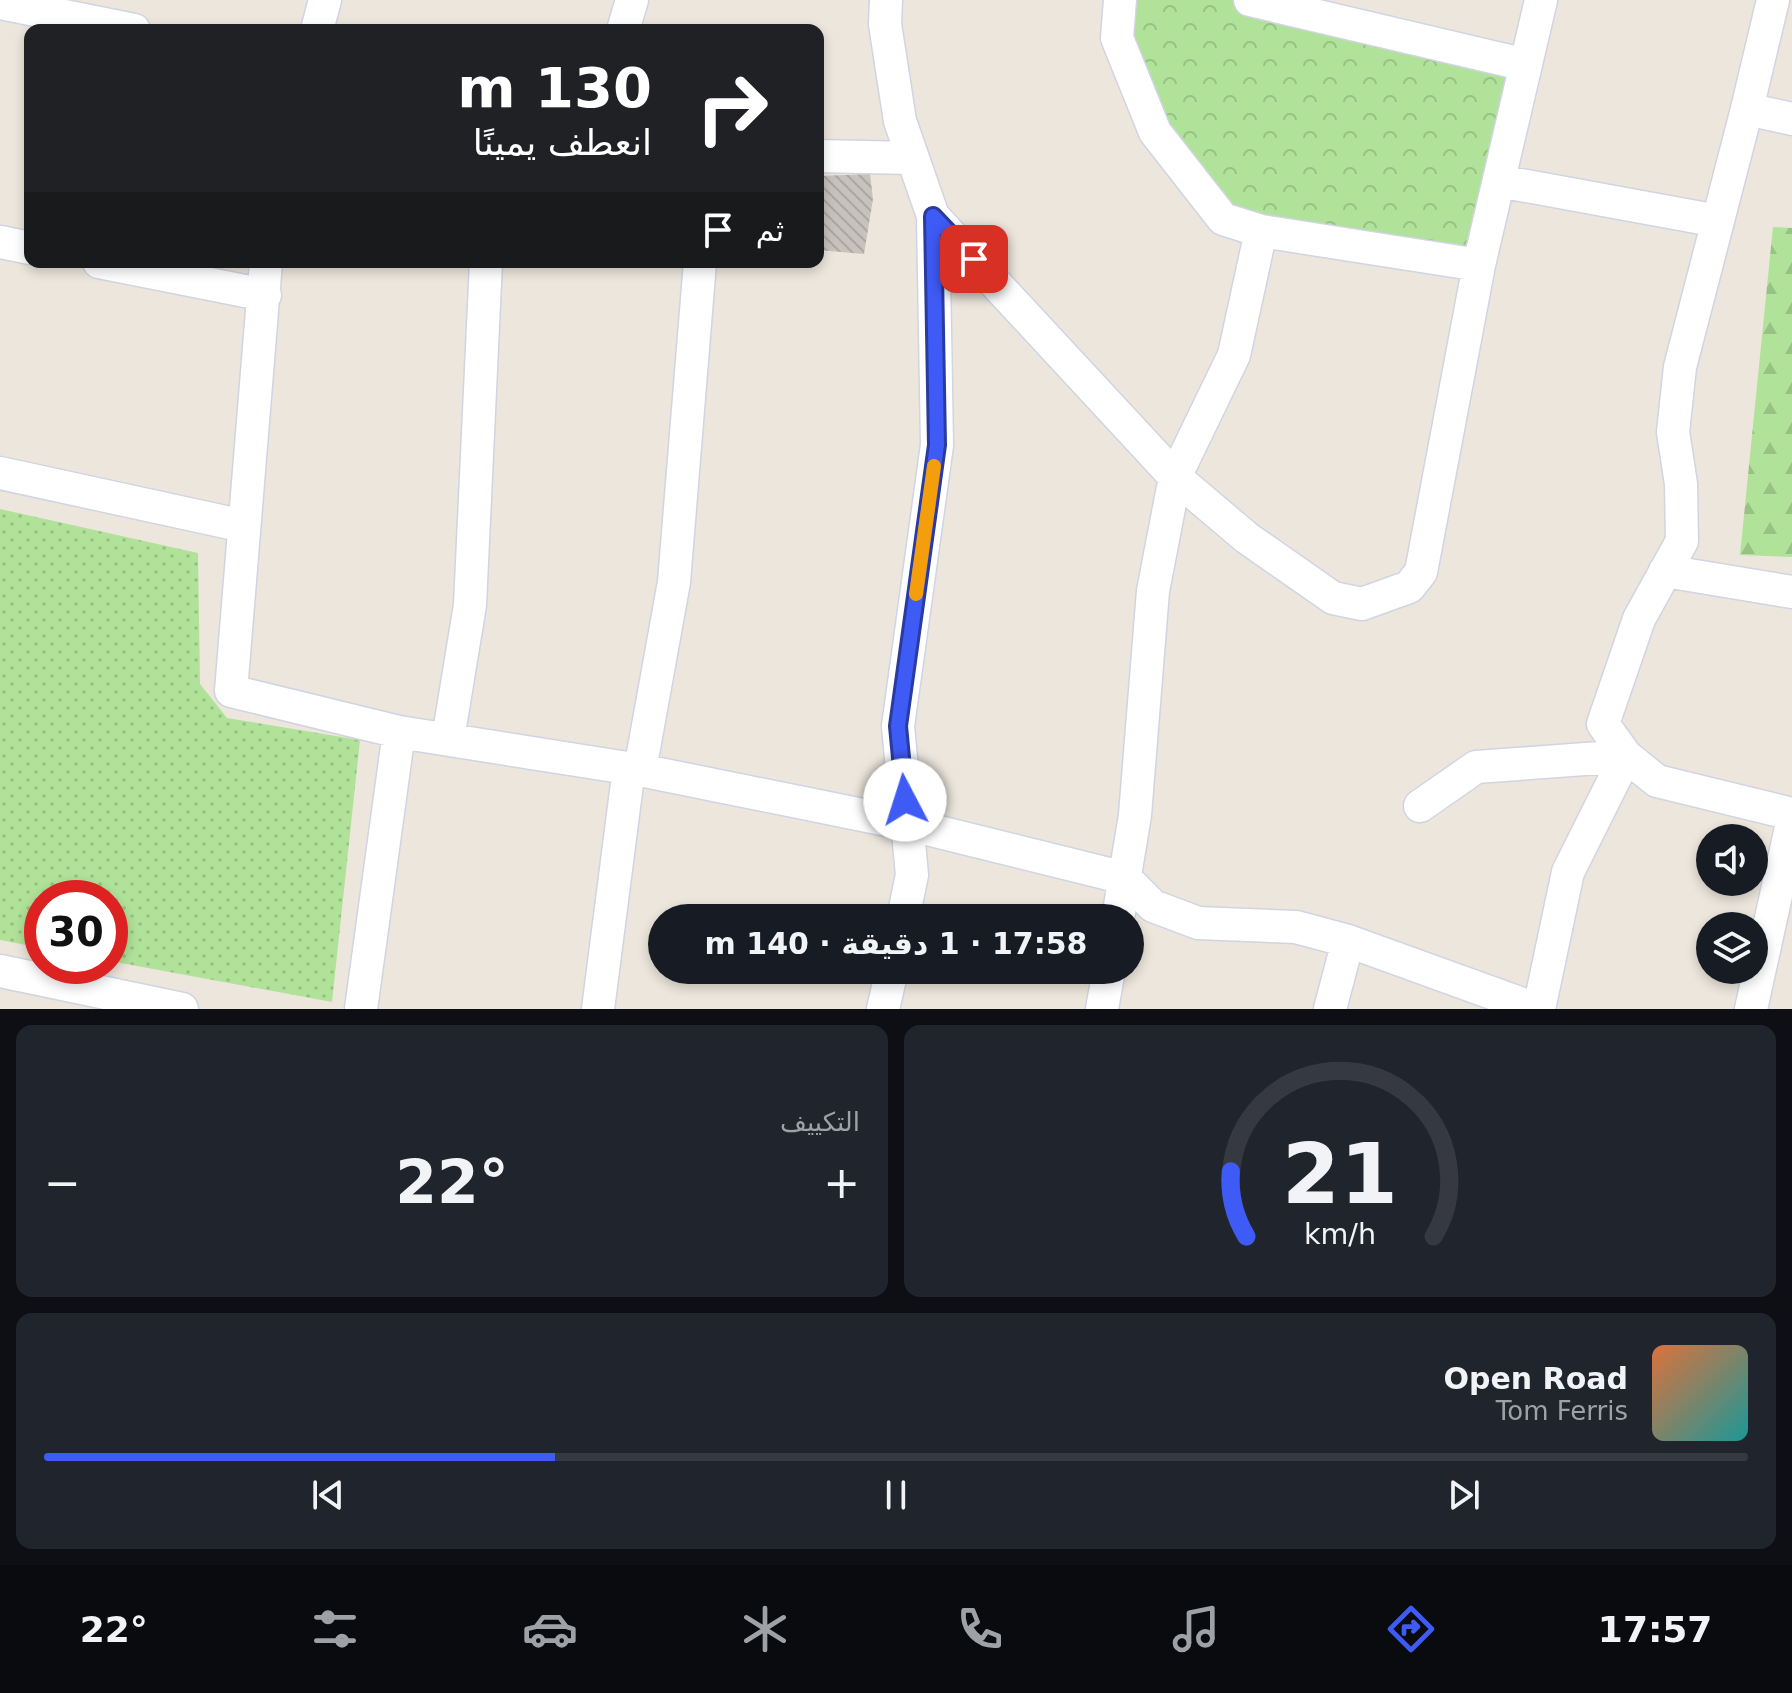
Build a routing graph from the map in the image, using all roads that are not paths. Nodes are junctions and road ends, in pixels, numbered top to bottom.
1 (325, 0) edge
2 (632, 0) edge
3 (886, 0) edge
4 (1120, 0) edge
5 (1250, 0) edge
6 (1541, 0) edge
7 (1773, 0) edge
8 (0, 3) edge
9 (104, 24) edge
10 (319, 24) edge
11 (625, 24) edge
12 (1526, 65) junction
13 (1747, 109) junction
14 (1792, 119) edge
15 (824, 156) edge
16 (911, 158) junction
17 (1499, 181) junction
18 (933, 216) junction
19 (1718, 221) junction
20 (1261, 231) junction
21 (0, 242) edge
22 (24, 247) edge
23 (1479, 265) junction
24 (129, 268) edge
25 (266, 268) edge
26 (486, 268) edge
27 (700, 268) edge
28 (265, 295) junction
29 (0, 473) edge
30 (1175, 477) junction
31 (244, 526) junction
32 (1665, 571) junction
33 (1792, 592) edge
34 (399, 732) junction
35 (448, 739) junction
36 (1626, 756) junction
37 (634, 769) junction
38 (1420, 806) dead end
39 (1792, 814) edge
40 (1792, 823) edge
41 (907, 824) junction
42 (1125, 878) junction
43 (906, 904) edge
44 (1120, 904) edge
45 (1348, 941) junction
46 (0, 971) edge
47 (889, 984) edge
48 (1106, 984) edge
49 (182, 1009) edge
50 (361, 1009) edge
51 (598, 1009) edge
52 (883, 1009) edge
53 (1102, 1009) edge
54 (1330, 1009) edge
55 (1537, 1009) edge
56 (1751, 1009) edge

1 - 10 street
2 - 11 street
3 - 16 street
4 - 20 street
5 - 12 street
6 - 12 street
7 - 13 street
8 - 9 street
12 - 17 street
13 - 14 street
13 - 19 street
15 - 16 street
16 - 18 street
17 - 19 street
17 - 23 street
18 - 30 street
18 - 41 street
19 - 32 street
20 - 23 street
20 - 30 street
21 - 22 street
23 - 30 street
24 - 28 street
25 - 28 street
26 - 35 street
27 - 37 street
28 - 31 street
29 - 31 street
30 - 42 street
31 - 34 street
32 - 33 street
32 - 36 street
34 - 35 street
34 - 50 street
35 - 37 street
36 - 38 street
36 - 39 street
36 - 55 street
37 - 41 street
37 - 51 street
40 - 56 street
41 - 42 street
41 - 43 street
42 - 44 street
42 - 45 street
45 - 54 street
45 - 55 street
46 - 49 street
47 - 52 street
48 - 53 street

